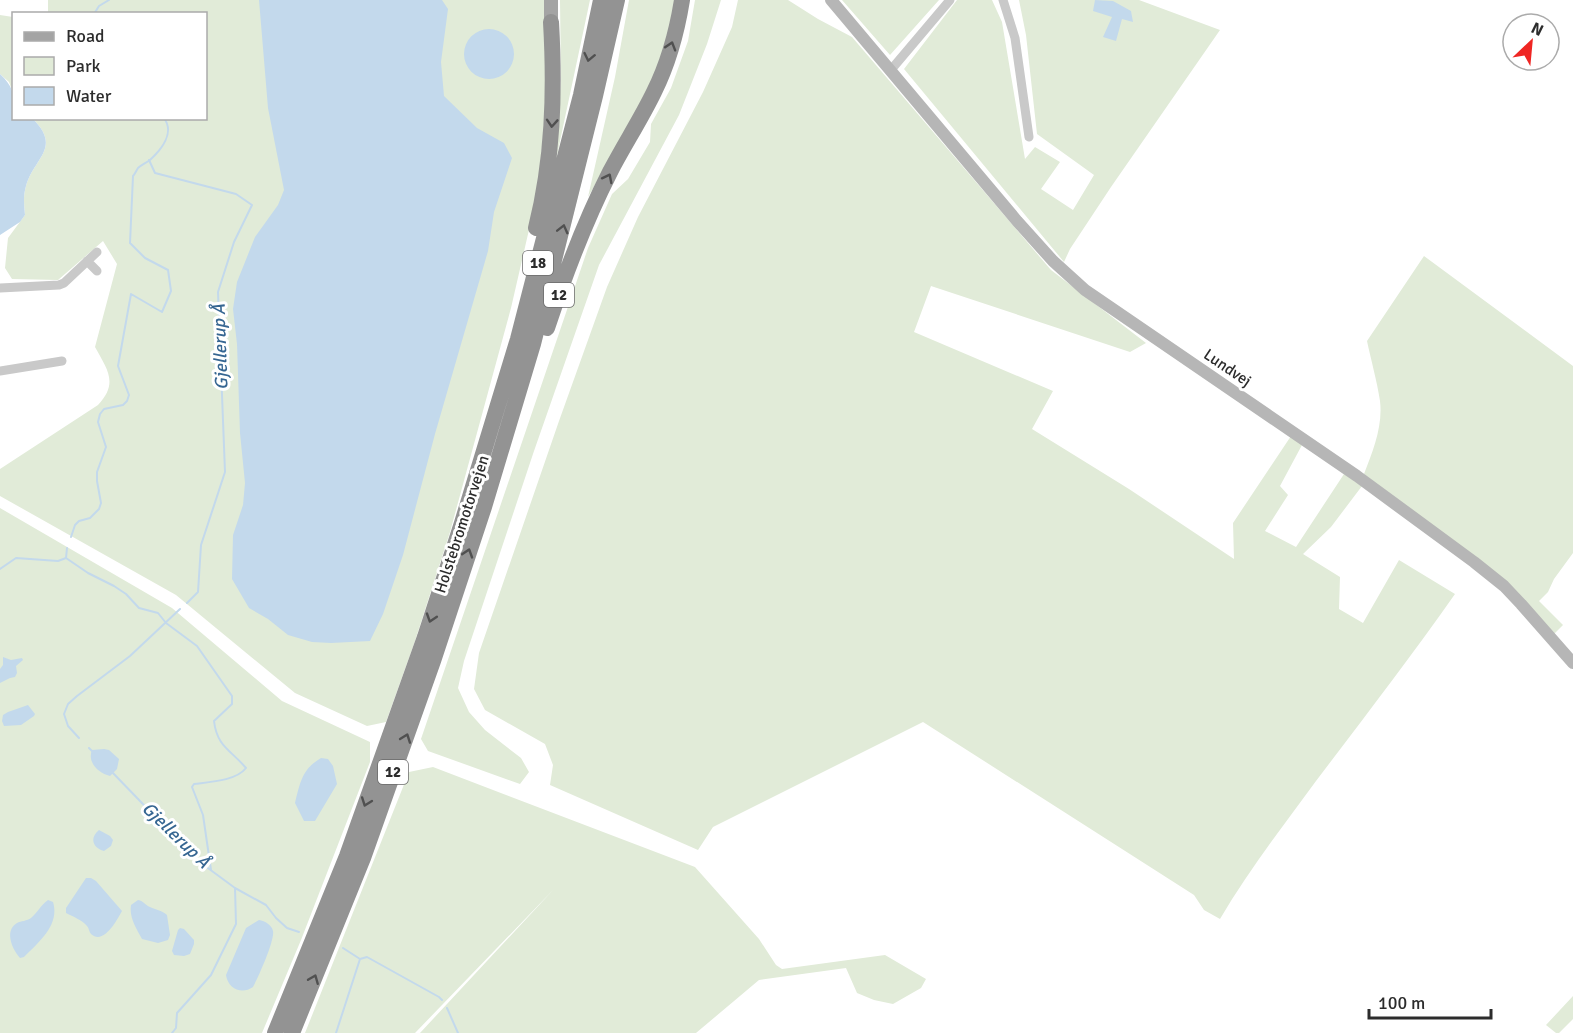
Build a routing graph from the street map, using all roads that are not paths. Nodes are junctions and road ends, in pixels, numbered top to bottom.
1 (551, 0) edge
2 (601, 0) edge
3 (617, 0) edge
4 (682, 0) edge
5 (831, 0) edge
6 (950, 0) edge
7 (1003, 0) edge
8 (551, 22) joint
9 (890, 71) junction
10 (1029, 137) dead end
11 (97, 252) dead end
12 (87, 261) junction
13 (97, 271) dead end
14 (0, 288) edge
15 (62, 361) dead end
16 (0, 371) edge
17 (484, 507) junction
18 (462, 523) junction
19 (1573, 663) edge
20 (275, 1033) edge
21 (292, 1033) edge

1 - 8 main road, 12
2 -> 18 highway, Holstebromotorvejen / 18
17 -> 3 highway, Holstebromotorvejen / 18
17 -> 4 highway, 12
5 - 9 street, Lundvej
6 - 9 street
7 - 10 street
8 -> 18 highway, 12
9 - 19 street, Lundvej
11 - 12 street
12 - 13 street
12 - 14 street
15 - 16 street
21 -> 17 highway, Holstebromotorvejen / 12
18 -> 20 highway, Holstebromotorvejen / 12

